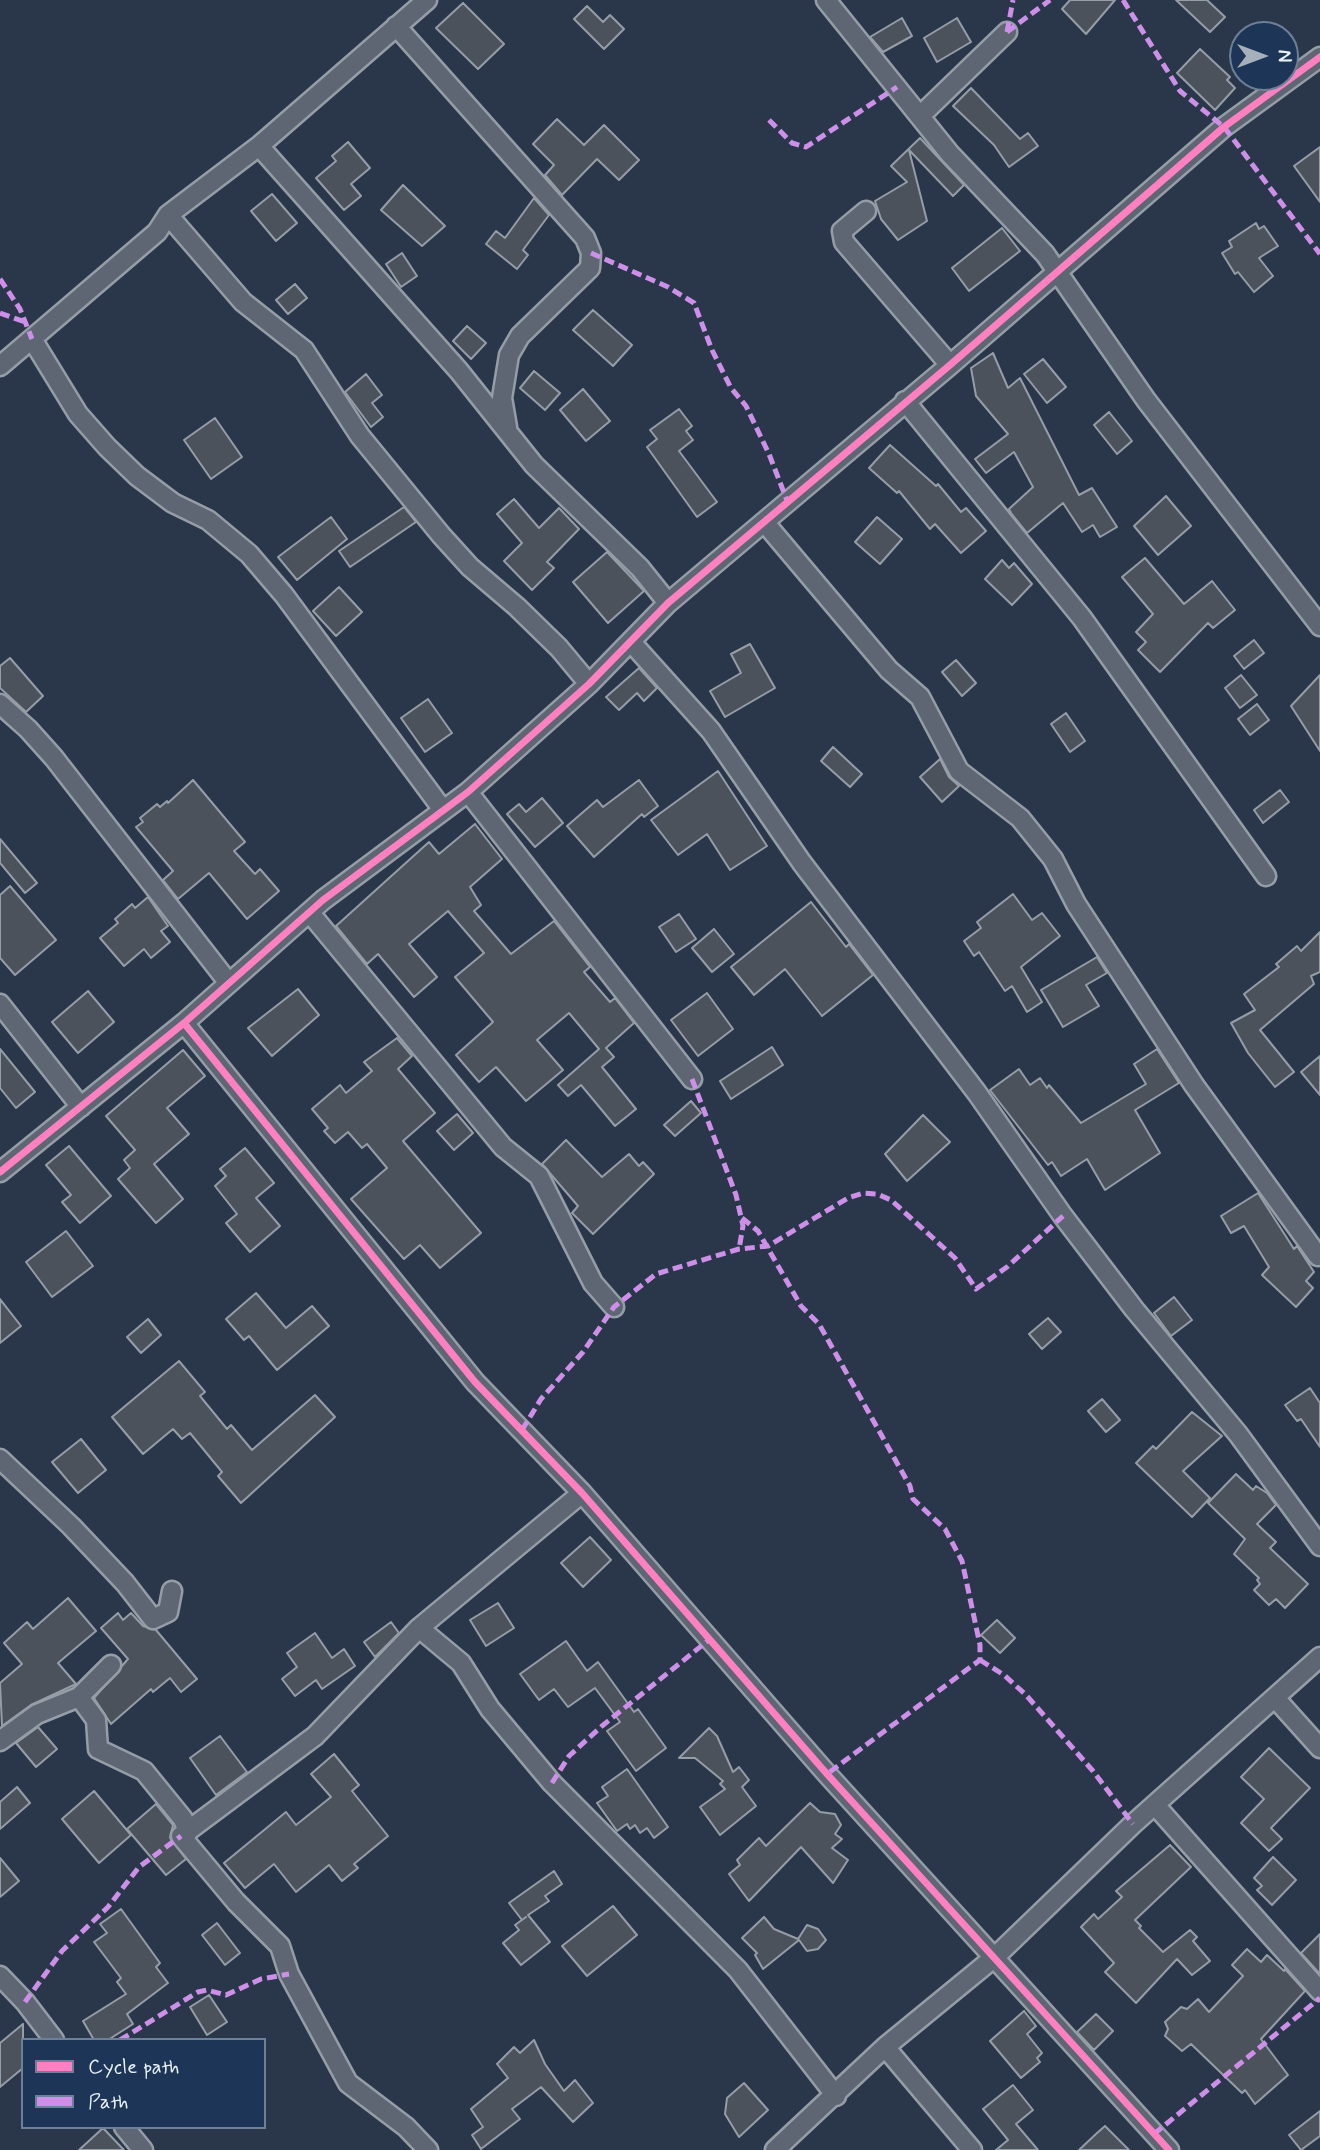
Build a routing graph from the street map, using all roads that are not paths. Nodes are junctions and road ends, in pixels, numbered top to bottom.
1 (427, 0) edge
2 (826, 0) edge
3 (396, 26) junction
4 (1007, 32) dead end
5 (1320, 57) edge
6 (920, 116) junction
7 (259, 146) junction
8 (866, 211) dead end
9 (168, 215) junction
10 (1056, 272) junction
11 (32, 339) junction
12 (950, 365) junction
13 (0, 366) edge
14 (905, 401) junction
15 (507, 429) junction
16 (765, 523) junction
17 (668, 603) junction
18 (1320, 625) edge
19 (631, 642) junction
20 (589, 684) junction
21 (0, 705) edge
22 (468, 792) junction
23 (443, 810) junction
24 (1266, 876) dead end
25 (310, 913) junction
26 (228, 982) junction
27 (0, 1004) edge
28 (184, 1023) junction
29 (692, 1079) dead end
30 (80, 1107) junction
31 (0, 1172) edge
32 (1318, 1256) dead end
33 (614, 1307) dead end
34 (0, 1459) edge
35 (582, 1493) junction
36 (1320, 1546) edge
37 (172, 1591) dead end
38 (419, 1629) junction
39 (1320, 1657) edge
40 (111, 1665) dead end
41 (79, 1697) junction
42 (1276, 1699) junction
43 (0, 1741) edge
44 (1320, 1748) edge
45 (1155, 1805) junction
46 (188, 1832) junction
47 (996, 1956) junction
48 (0, 1976) edge
49 (1320, 1991) edge
50 (52, 2038) edge
51 (885, 2047) junction
52 (836, 2096) junction
53 (126, 2129) edge
54 (143, 2150) edge
55 (428, 2150) edge
56 (775, 2150) edge
57 (972, 2150) edge
58 (1169, 2150) edge

1 - 3 street
2 - 6 street
3 - 7 street
3 - 15 street
4 - 6 street
5 - 10 street
6 - 10 street
7 - 9 street
7 - 15 street
8 - 12 street
9 - 11 street
9 - 20 street
10 - 12 street
10 - 18 street
11 - 13 street
11 - 23 street
12 - 14 street
14 - 16 street
14 - 24 street
15 - 17 street
16 - 17 street
16 - 32 street
17 - 19 street
19 - 20 street
19 - 36 street
20 - 22 street
21 - 26 street
22 - 23 street
22 - 29 street
23 - 25 street
25 - 26 street
25 - 33 street
26 - 28 street
27 - 30 street
28 - 30 street
28 - 35 street
30 - 31 street
34 - 37 street
35 - 38 street
35 - 47 street
38 - 46 street
38 - 52 street
39 - 42 street
40 - 41 street
41 - 43 street
41 - 46 street
42 - 44 street
42 - 45 street
45 - 47 street
45 - 49 street
46 - 55 street
47 - 51 street
47 - 58 street
48 - 50 street
51 - 52 street
51 - 57 street
52 - 56 street
53 - 54 street

